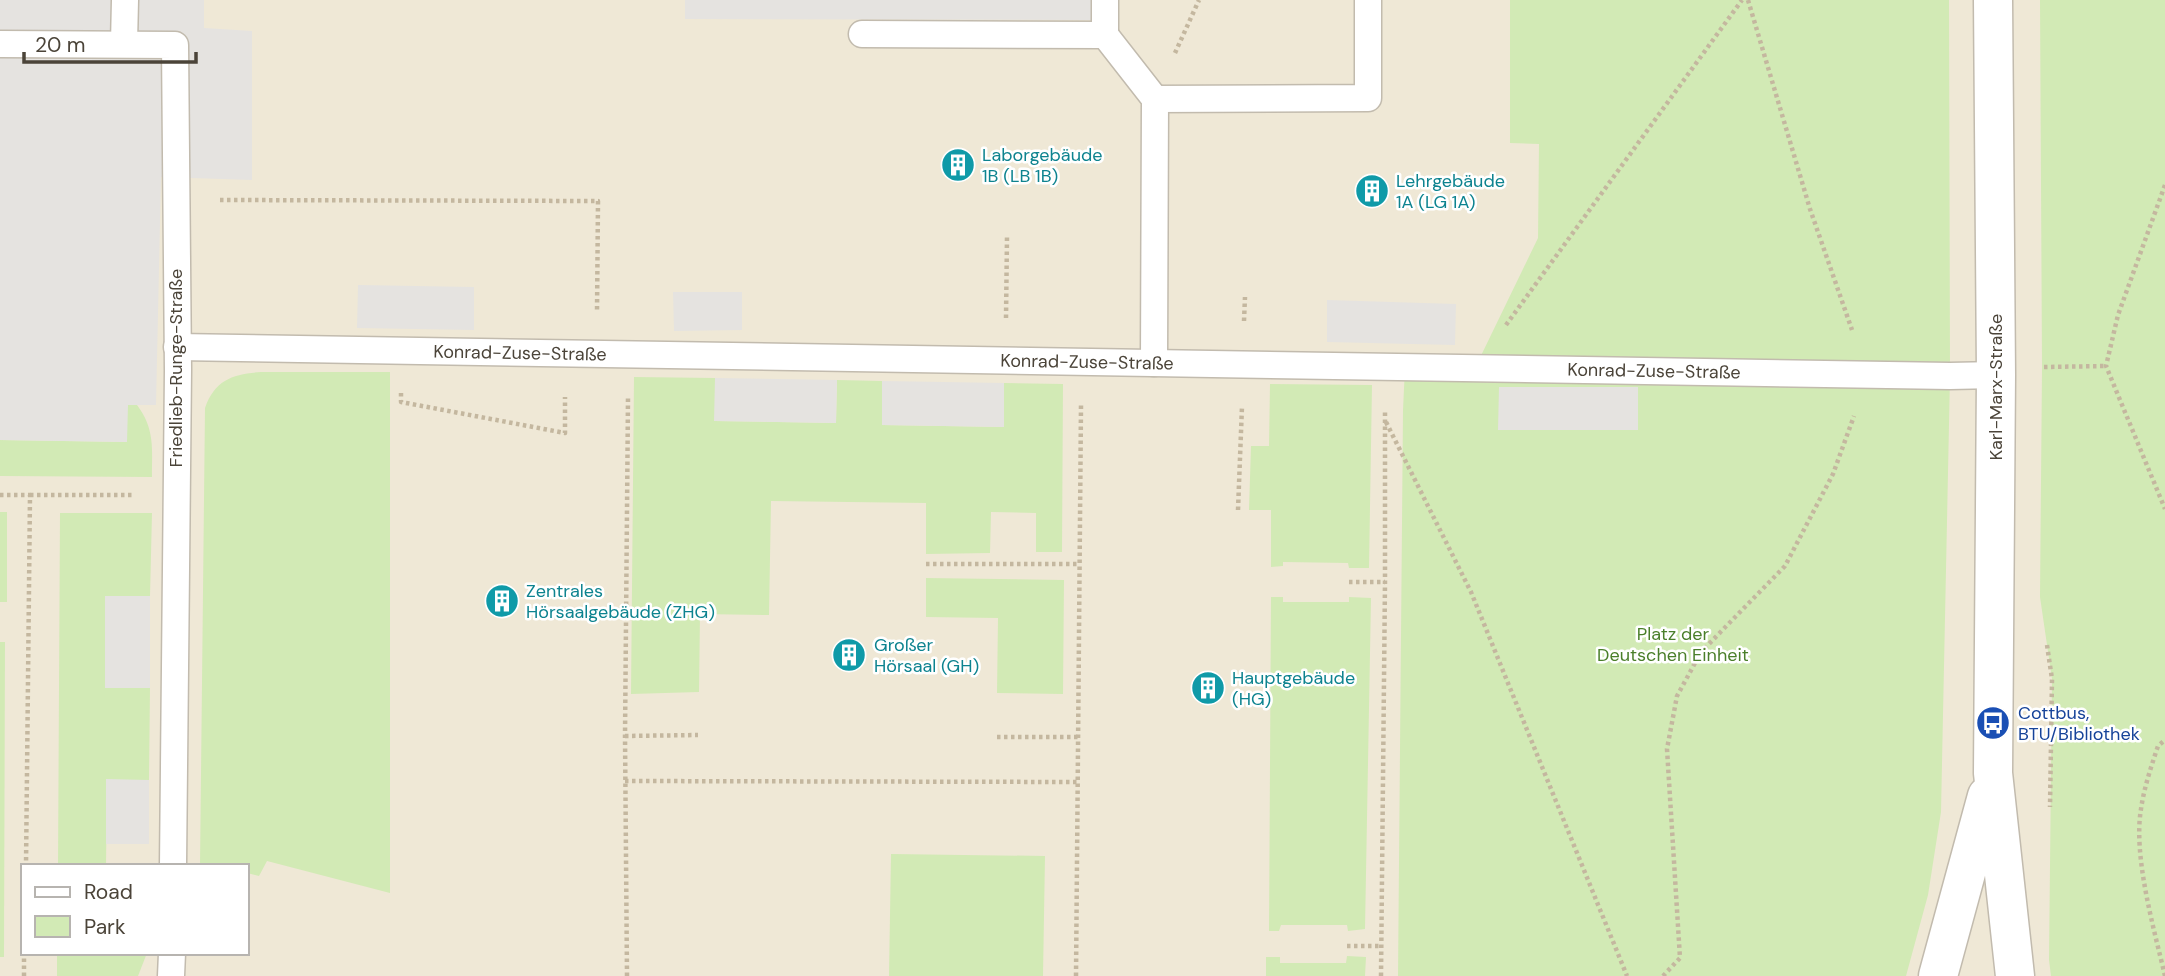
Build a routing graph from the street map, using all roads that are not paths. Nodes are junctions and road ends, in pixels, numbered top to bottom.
1 (125, 0) edge
2 (1105, 0) edge
3 (1368, 0) edge
4 (1993, 0) edge
5 (862, 34) dead end
6 (1105, 36) junction
7 (124, 43) junction
8 (0, 44) edge
9 (1155, 99) junction
10 (177, 347) junction
11 (1154, 363) junction
12 (1996, 375) junction
13 (1993, 773) junction
14 (173, 864) edge
15 (172, 955) edge
16 (172, 976) edge
17 (1938, 976) edge
18 (2015, 976) edge

1 - 7 lane
2 - 6 lane
3 - 9 lane
4 - 12 street, Karl-Marx-Straße
5 - 6 lane
6 - 9 lane
7 - 8 lane, Friedlieb-Runge-Straße
7 - 10 lane, Friedlieb-Runge-Straße
9 - 11 lane
10 - 11 lane, Konrad-Zuse-Straße
10 - 14 lane, Friedlieb-Runge-Straße
11 - 12 lane, Konrad-Zuse-Straße
12 - 13 street, Karl-Marx-Straße
13 - 17 street, Karl-Marx-Straße
13 - 18 street, Karl-Marx-Straße
15 - 16 lane

